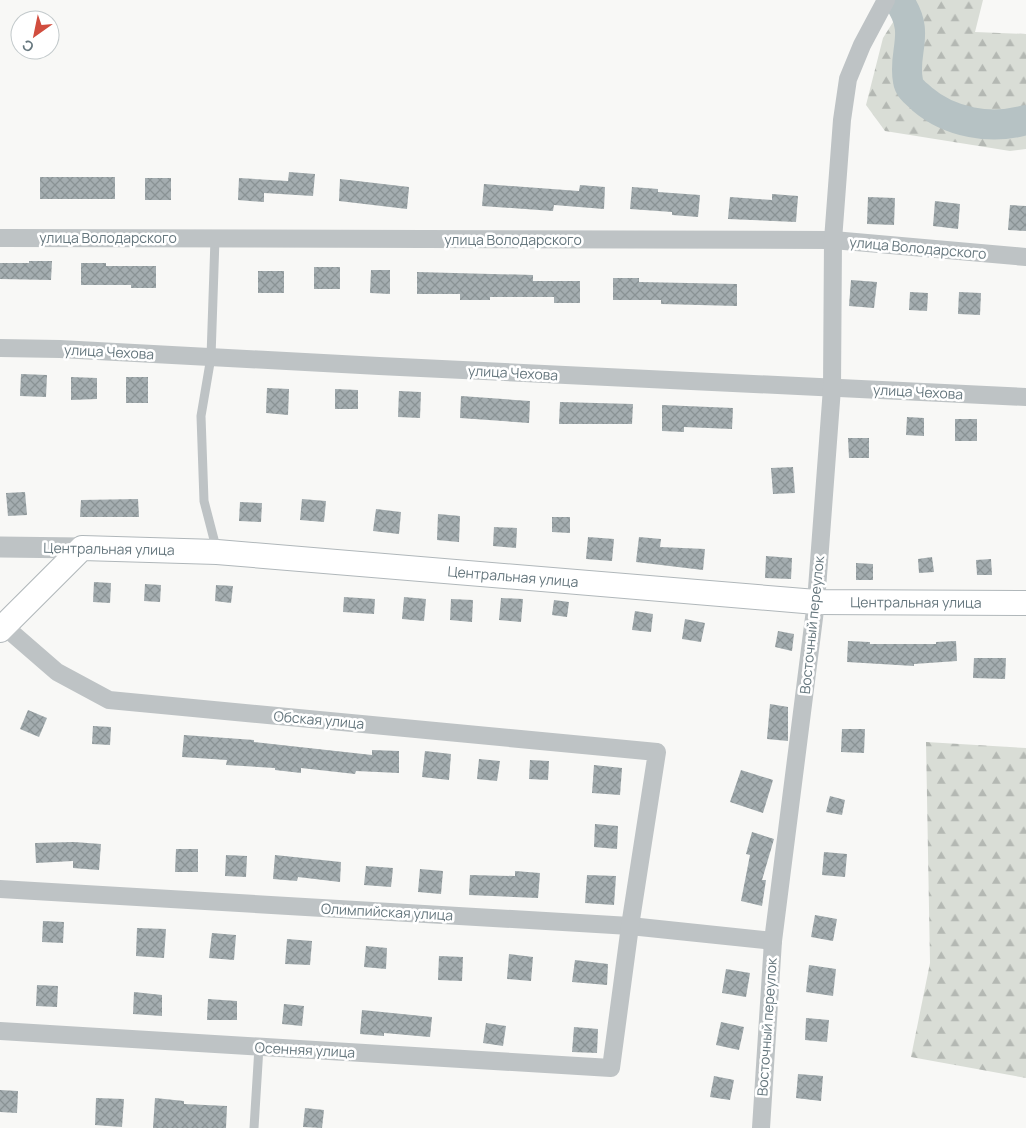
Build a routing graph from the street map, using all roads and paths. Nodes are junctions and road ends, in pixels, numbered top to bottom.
1 (884, 4) edge
2 (0, 238) edge
3 (215, 239) junction
4 (833, 240) junction
5 (1026, 257) edge
6 (0, 348) edge
7 (210, 357) junction
8 (832, 388) junction
9 (1026, 396) edge
10 (0, 547) edge
11 (82, 548) junction
12 (217, 552) junction
13 (816, 602) junction
14 (1026, 603) edge
15 (2, 628) edge
16 (0, 889) edge
17 (630, 926) junction
18 (774, 941) junction
19 (0, 1031) edge
20 (259, 1047) junction
21 (254, 1128) edge
22 (761, 1128) edge

1 - 4 street, Восточный переулок
2 - 3 street, улица Володарского
3 - 4 street, улица Володарского
3 - 7 lane
4 - 5 street, улица Володарского
4 - 8 street, Восточный переулок
6 - 7 street, улица Чехова
7 - 8 street, улица Чехова
7 - 12 lane
8 - 9 street, улица Чехова
8 - 13 street, Восточный переулок
10 - 11 street, Центральная улица
11 - 12 main road, Центральная улица
11 - 15 main road
12 - 13 main road, Центральная улица
13 - 14 main road, Центральная улица
13 - 18 street, Восточный переулок
15 - 17 street, Обская улица
16 - 17 street, Олимпийская улица
17 - 18 street, Олимпийская улица
17 - 20 street, Осенняя улица
18 - 22 street, Восточный переулок
19 - 20 street, Осенняя улица
20 - 21 lane

